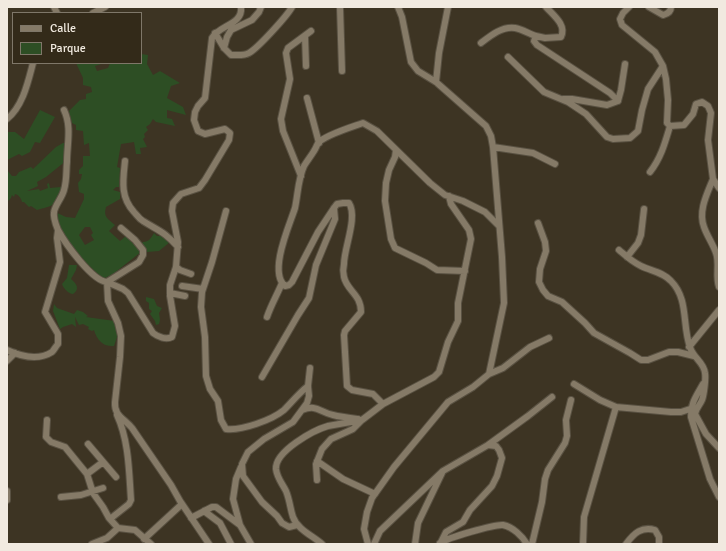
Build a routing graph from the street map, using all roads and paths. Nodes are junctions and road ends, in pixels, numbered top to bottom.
1 (105, 7) edge
2 (241, 7) edge
3 (261, 7) edge
4 (292, 7) edge
5 (340, 7) edge
6 (398, 7) edge
7 (448, 7) edge
8 (546, 7) edge
9 (629, 7) edge
10 (649, 7) edge
11 (672, 7) edge
12 (95, 12) edge
13 (311, 31) dead end
14 (215, 33) junction
15 (305, 36) junction
16 (536, 36) junction
17 (481, 43) dead end
18 (224, 48) junction
19 (508, 57) dead end
20 (33, 64) edge
21 (626, 64) dead end
22 (306, 66) dead end
23 (663, 66) junction
24 (342, 72) dead end
25 (436, 82) junction
26 (307, 98) dead end
27 (559, 98) junction
28 (618, 101) junction
29 (64, 110) dead end
30 (7, 119) edge
31 (670, 126) junction
32 (319, 142) junction
33 (493, 147) junction
34 (396, 150) junction
35 (125, 161) dead end
36 (555, 164) dead end
37 (650, 172) dead end
38 (301, 176) junction
39 (713, 179) junction
40 (719, 188) edge
41 (449, 196) junction
42 (334, 208) junction
43 (644, 209) dead end
44 (226, 211) dead end
45 (538, 223) dead end
46 (500, 226) junction
47 (121, 228) dead end
48 (58, 230) junction
49 (178, 248) junction
50 (619, 250) dead end
51 (627, 257) junction
52 (176, 267) junction
53 (465, 270) junction
54 (191, 274) dead end
55 (107, 282) junction
56 (282, 283) junction
57 (182, 286) dead end
58 (719, 287) edge
59 (203, 289) junction
60 (170, 293) junction
61 (185, 296) dead end
62 (719, 310) edge
63 (267, 317) dead end
64 (549, 338) dead end
65 (689, 347) junction
66 (7, 350) edge
67 (15, 353) junction
68 (694, 356) junction
69 (7, 361) edge
70 (310, 368) dead end
71 (489, 374) junction
72 (262, 377) dead end
73 (704, 383) junction
74 (574, 384) dead end
75 (308, 386) junction
76 (552, 397) dead end
77 (571, 400) dead end
78 (383, 404) junction
79 (616, 407) junction
80 (690, 409) junction
81 (302, 410) junction
82 (116, 414) junction
83 (47, 420) dead end
84 (362, 420) junction
85 (88, 444) dead end
86 (488, 445) junction
87 (719, 448) edge
88 (317, 461) junction
89 (103, 462) junction
90 (242, 464) junction
91 (443, 471) junction
92 (87, 474) junction
93 (116, 477) dead end
94 (317, 480) dead end
95 (103, 488) dead end
96 (7, 491) edge
97 (92, 491) junction
98 (375, 494) junction
99 (61, 497) dead end
100 (719, 497) edge
101 (7, 500) edge
102 (182, 504) junction
103 (204, 511) junction
104 (191, 518) junction
105 (110, 519) junction
106 (240, 525) junction
107 (297, 525) junction
108 (118, 528) junction
109 (144, 539) junction
110 (107, 541) edge
111 (440, 543) edge
112 (92, 544) edge
113 (151, 544) edge
114 (209, 544) edge
115 (231, 544) edge
116 (251, 544) edge
117 (322, 544) edge
118 (368, 544) edge
119 (374, 544) edge
120 (415, 544) edge
121 (527, 544) edge
122 (532, 544) edge
123 (583, 544) edge
124 (626, 544) edge
125 (659, 544) edge

1 - 12 street
2 - 14 street
3 - 18 street
4 - 18 street
5 - 24 street
6 - 25 street
7 - 25 street
8 - 16 street
9 - 23 street
10 - 11 street
13 - 15 street
14 - 18 street
14 - 49 street
15 - 22 street
15 - 38 street
16 - 17 street
16 - 28 street
19 - 27 street
20 - 30 street
21 - 28 street
23 - 27 street
23 - 31 street
25 - 33 street
26 - 32 street
27 - 28 street
29 - 48 street
31 - 37 street
31 - 39 street
32 - 34 street
32 - 38 street
33 - 36 street
33 - 46 street
34 - 41 street
34 - 53 street
35 - 49 street
38 - 56 street
39 - 40 street
39 - 58 street
41 - 46 street
41 - 53 street
42 - 56 street
42 - 72 street
42 - 78 street
43 - 51 street
44 - 59 street
45 - 68 street
46 - 71 street
47 - 55 street
48 - 55 street
48 - 67 street
49 - 52 street
50 - 51 street
51 - 65 street
52 - 54 street
52 - 60 street
53 - 78 street
55 - 60 street
55 - 82 street
56 - 63 street
57 - 59 street
59 - 75 street
60 - 61 street
62 - 65 street
64 - 71 street
65 - 68 street
66 - 67 street
67 - 69 street
68 - 73 street
70 - 75 street
71 - 98 street
73 - 80 street
73 - 87 street
74 - 79 street
75 - 81 street
76 - 86 street
77 - 122 street
78 - 84 street
79 - 80 street
79 - 123 street
80 - 100 street
81 - 84 street
81 - 90 street
82 - 102 street
82 - 105 street
83 - 92 street
84 - 88 street
84 - 107 street
85 - 89 street
86 - 91 street
86 - 111 street
88 - 94 street
88 - 98 street
89 - 92 street
89 - 93 street
90 - 106 street
90 - 107 street
91 - 119 street
91 - 120 street
92 - 97 street
95 - 97 street
96 - 101 street
97 - 99 street
97 - 105 street
98 - 118 street
102 - 104 street
102 - 109 street
103 - 104 street
103 - 106 street
103 - 115 street
104 - 114 street
105 - 108 street
106 - 116 street
107 - 117 street
108 - 109 street
108 - 110 street
109 - 113 street
110 - 112 street
111 - 121 street
124 - 125 street

